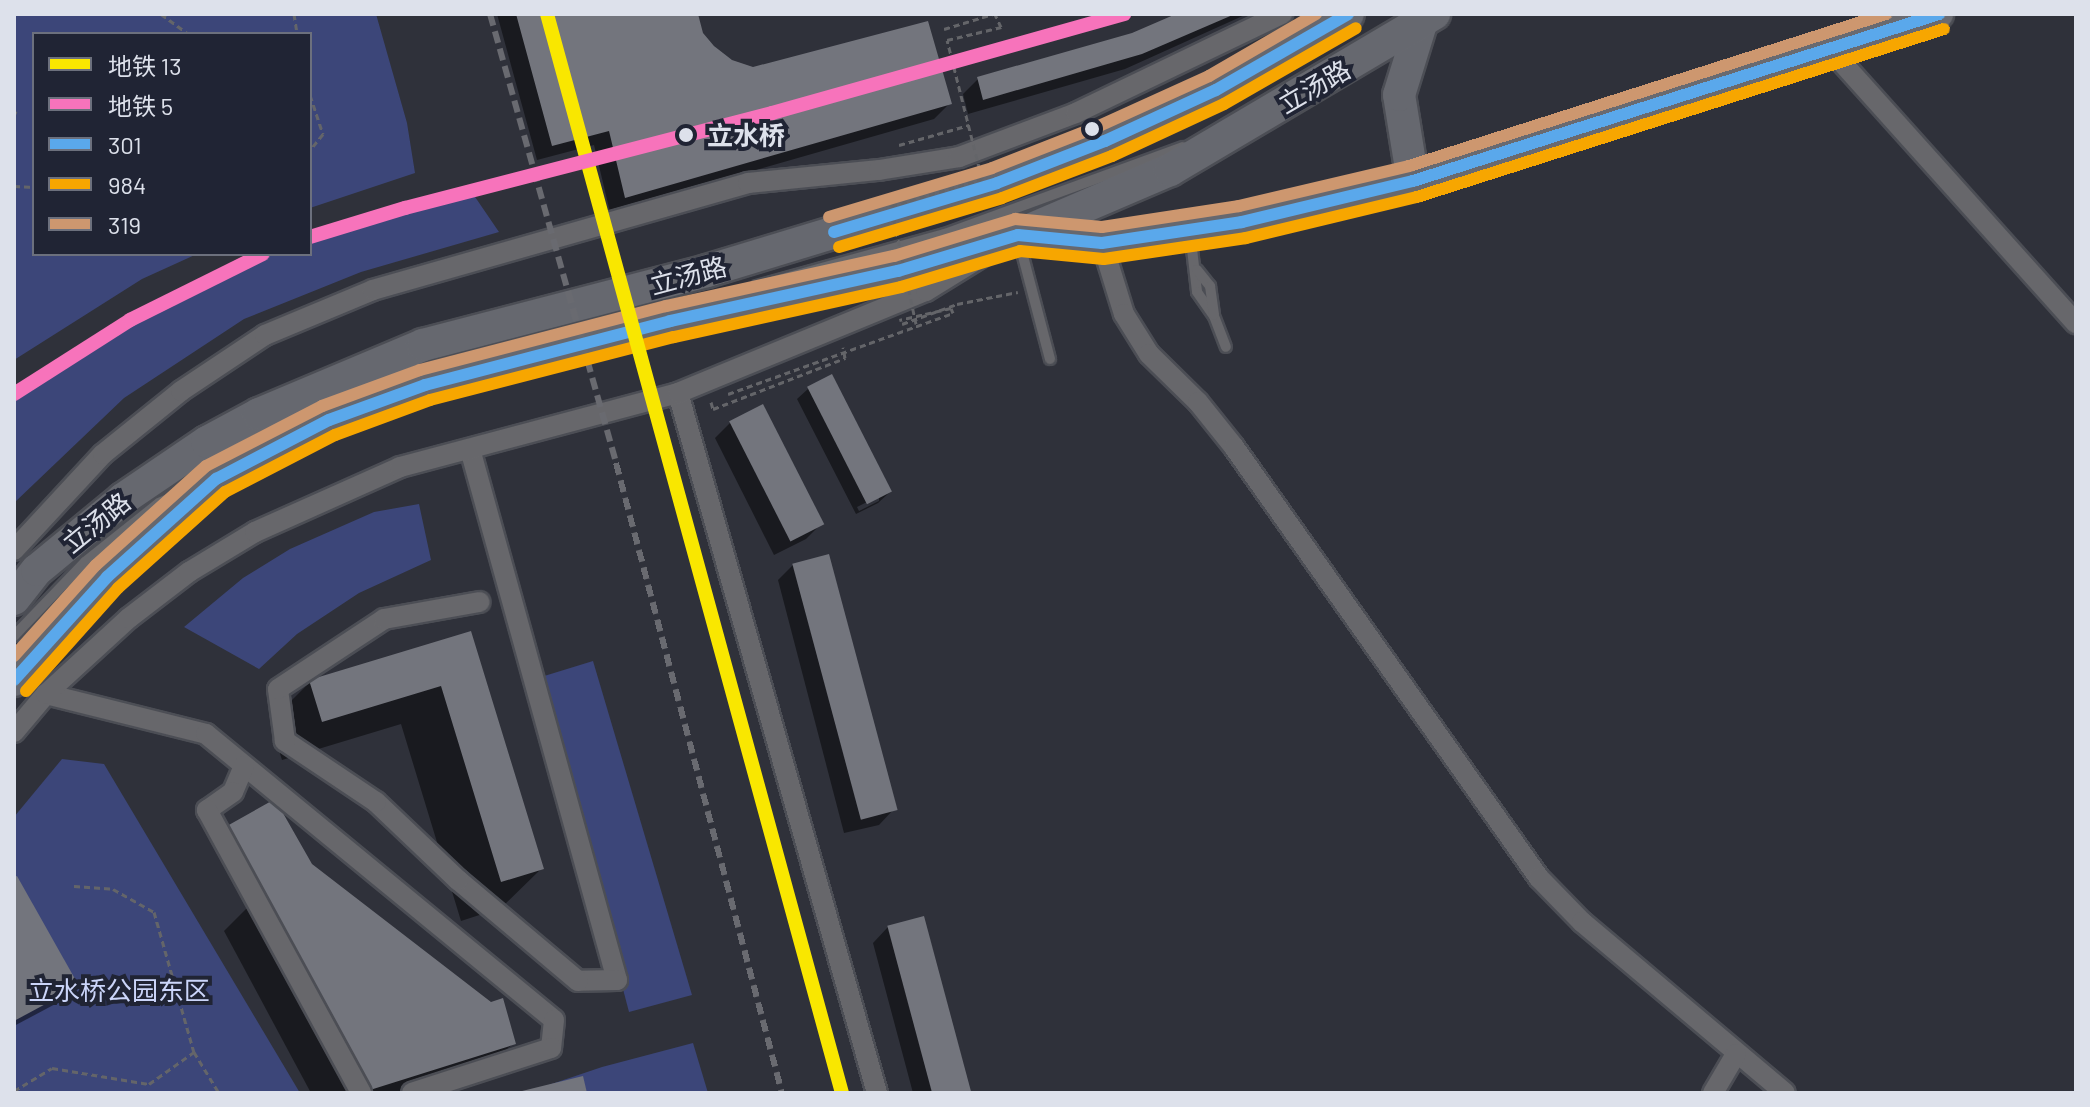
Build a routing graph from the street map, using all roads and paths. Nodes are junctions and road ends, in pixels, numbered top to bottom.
1 (161, 14) edge
2 (994, 14) edge
3 (1282, 14) edge
4 (1348, 14) edge
5 (1939, 14) edge
6 (1428, 19) edge
7 (944, 29) dead end
8 (186, 32) edge
9 (1829, 48) junction
10 (312, 101) edge
11 (969, 125) junction
12 (1241, 127) junction
13 (899, 145) dead end
14 (312, 148) edge
15 (1413, 181) junction
16 (1190, 230) junction
17 (1018, 235) junction
18 (1102, 243) junction
19 (1025, 291) dead end
20 (899, 320) dead end
21 (670, 321) junction
22 (2076, 323) edge
23 (916, 324) junction
24 (896, 326) dead end
25 (873, 334) dead end
26 (1226, 347) dead end
27 (1050, 359) dead end
28 (678, 393) junction
29 (728, 394) dead end
30 (711, 401) dead end
31 (470, 449) junction
32 (216, 479) junction
33 (22, 570) edge
34 (14, 599) edge
35 (479, 602) dead end
36 (14, 636) edge
37 (17, 679) edge
38 (46, 694) junction
39 (14, 732) edge
40 (244, 766) junction
41 (74, 886) dead end
42 (194, 1052) junction
43 (1736, 1054) junction
44 (149, 1084) junction
45 (14, 1091) edge
46 (146, 1093) edge
47 (219, 1093) edge
48 (361, 1093) edge
49 (412, 1093) edge
50 (877, 1093) edge
51 (1713, 1093) edge
52 (1785, 1093) edge

1 - 8 path
2 - 7 path
2 - 11 path, bridge
3 - 33 street, 立汤路
4 - 33 main road, 立汤路
5 - 9 street
6 - 12 main road, 立汤路
6 - 15 main road
9 - 15 street
9 - 22 street
10 - 14 path
11 - 13 path
11 - 23 path, bridge
12 - 17 main road, 立汤路
12 - 21 lane
15 - 16 main road
16 - 18 main road
16 - 26 lane
17 - 18 main road
17 - 21 main road, 立汤路
17 - 27 lane
17 - 28 street, 立汤路
18 - 43 street
19 - 24 path
20 - 23 path, bridge
21 - 32 main road, 立汤路
23 - 29 path, bridge
25 - 30 path
28 - 31 street, 立汤路
28 - 50 street
31 - 35 street
31 - 38 street, 立汤路
32 - 36 lane
32 - 37 main road, 立汤路
33 - 34 main road, 立汤路
38 - 39 street, 立汤路
38 - 40 street
40 - 48 street
40 - 49 street
41 - 42 path
42 - 44 path
42 - 47 path
43 - 51 street
43 - 52 street
44 - 45 path
44 - 46 path

